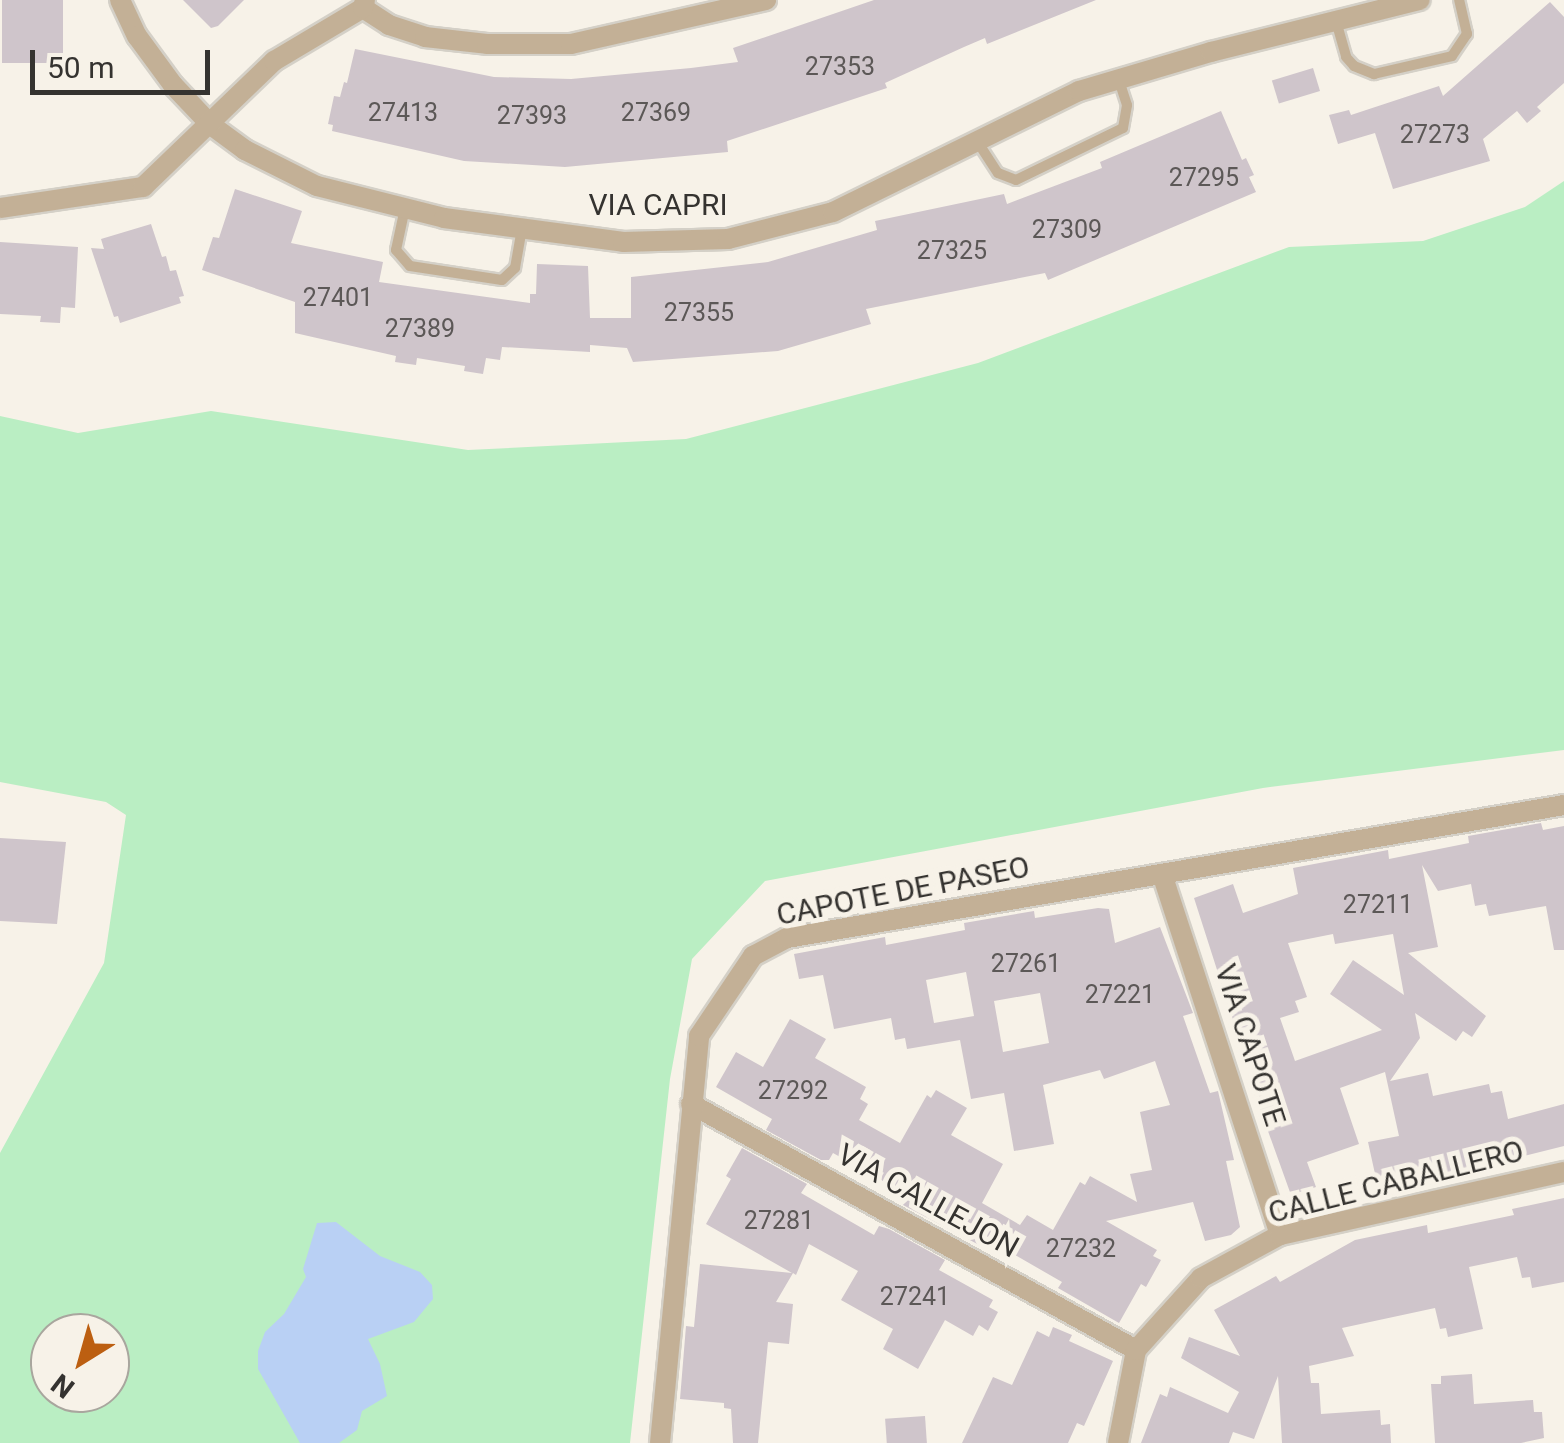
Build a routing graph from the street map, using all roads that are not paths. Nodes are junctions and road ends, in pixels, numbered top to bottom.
1 (120, 0) edge
2 (766, 0) edge
3 (1420, 0) edge
4 (1459, 0) edge
5 (364, 4) edge
6 (1336, 21) junction
7 (1119, 79) junction
8 (211, 125) junction
9 (977, 141) junction
10 (0, 208) edge
11 (405, 208) junction
12 (522, 228) junction
13 (1564, 805) edge
14 (1162, 874) junction
15 (690, 1104) junction
16 (1564, 1172) edge
17 (1280, 1234) junction
18 (1136, 1350) junction
19 (660, 1443) edge
20 (1118, 1443) edge

1 - 8 street, VIA CAPRI
2 - 5 street
3 - 6 street, VIA CAPRI
4 - 6 lane
5 - 8 street
6 - 7 street, VIA CAPRI
7 - 9 street, VIA CAPRI
7 - 9 lane
8 - 10 street
8 - 11 street, VIA CAPRI
9 - 12 street, VIA CAPRI
11 - 12 street, VIA CAPRI
11 - 12 lane
13 - 14 street, CAPOTE DE PASEO
14 - 15 street, CAPOTE DE PASEO
14 - 17 street, VIA CAPOTE
15 - 18 street, VIA CALLEJON
15 - 19 street, CAPOTE DE PASEO
16 - 17 street, CALLE CABALLERO
17 - 18 street, CALLE CABALLERO
18 - 20 street

